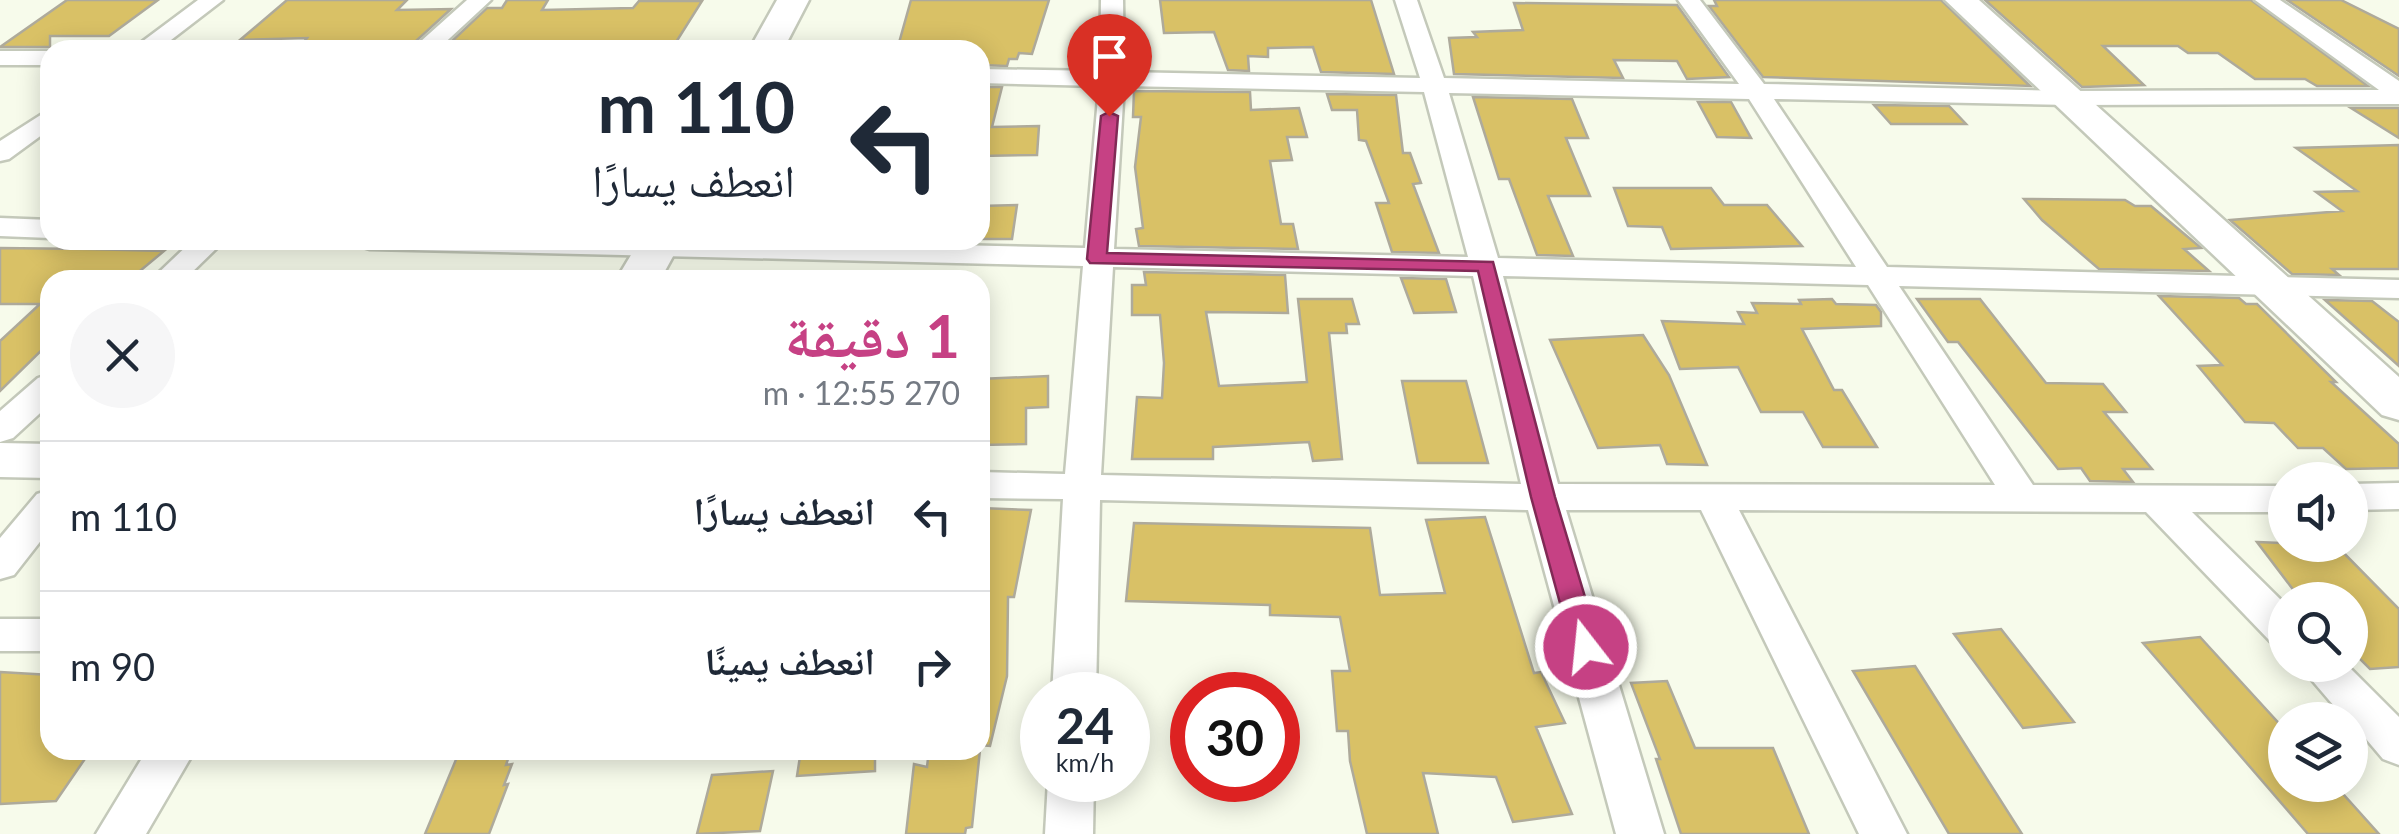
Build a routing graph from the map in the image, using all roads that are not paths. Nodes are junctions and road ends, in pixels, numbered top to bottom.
1 (212, 0) edge
2 (480, 0) edge
3 (793, 0) edge
4 (1112, 0) edge
5 (1406, 0) edge
6 (1689, 0) edge
7 (1960, 0) edge
8 (2266, 0) edge
9 (157, 40) edge
10 (434, 40) edge
11 (771, 40) edge
12 (0, 58) edge
13 (40, 58) edge
14 (990, 76) edge
15 (1112, 81) junction
16 (1435, 85) junction
17 (1757, 92) junction
18 (2399, 95) edge
19 (2070, 98) junction
20 (40, 124) edge
21 (0, 153) edge
22 (0, 227) edge
23 (40, 229) edge
24 (199, 250) edge
25 (546, 250) edge
26 (652, 256) edge
27 (1097, 259) junction
28 (1486, 266) junction
29 (177, 270) edge
30 (1874, 274) junction
31 (2272, 288) junction
32 (2399, 289) edge
33 (40, 394) edge
34 (2399, 404) edge
35 (0, 430) edge
36 (0, 460) edge
37 (40, 462) edge
38 (990, 485) edge
39 (1082, 488) junction
40 (1714, 496) junction
41 (2399, 496) edge
42 (1543, 497) junction
43 (2368, 497) edge
44 (2022, 498) junction
45 (2268, 499) edge
46 (2158, 501) junction
47 (40, 516) edge
48 (0, 566) edge
49 (2268, 613) edge
50 (0, 634) edge
51 (40, 634) edge
52 (1075, 672) edge
53 (2337, 682) edge
54 (2399, 746) edge
55 (166, 760) edge
56 (1071, 802) edge
57 (120, 834) edge
58 (1070, 834) edge
59 (1640, 834) edge
60 (1882, 834) edge

1 - 9 street
2 - 10 street
3 - 11 street
4 - 15 street
5 - 16 street
6 - 17 street
7 - 19 street
8 - 18 street
12 - 13 street
14 - 15 street
15 - 16 street
15 - 27 street
16 - 17 street
16 - 28 street
17 - 19 street
17 - 30 street
18 - 19 street
19 - 31 street
20 - 21 street
22 - 23 street
24 - 29 street
25 - 26 street
26 - 27 street
27 - 28 street
27 - 39 street
28 - 30 street
28 - 42 street
30 - 31 street
30 - 44 street
31 - 32 street
31 - 34 street
33 - 35 street
36 - 37 street
38 - 39 street
39 - 42 street
39 - 52 street
40 - 42 street
40 - 44 street
40 - 60 street
41 - 43 street
42 - 59 street
44 - 46 street
45 - 46 street
46 - 49 street
47 - 48 street
50 - 51 street
53 - 54 street
55 - 57 street
56 - 58 street

